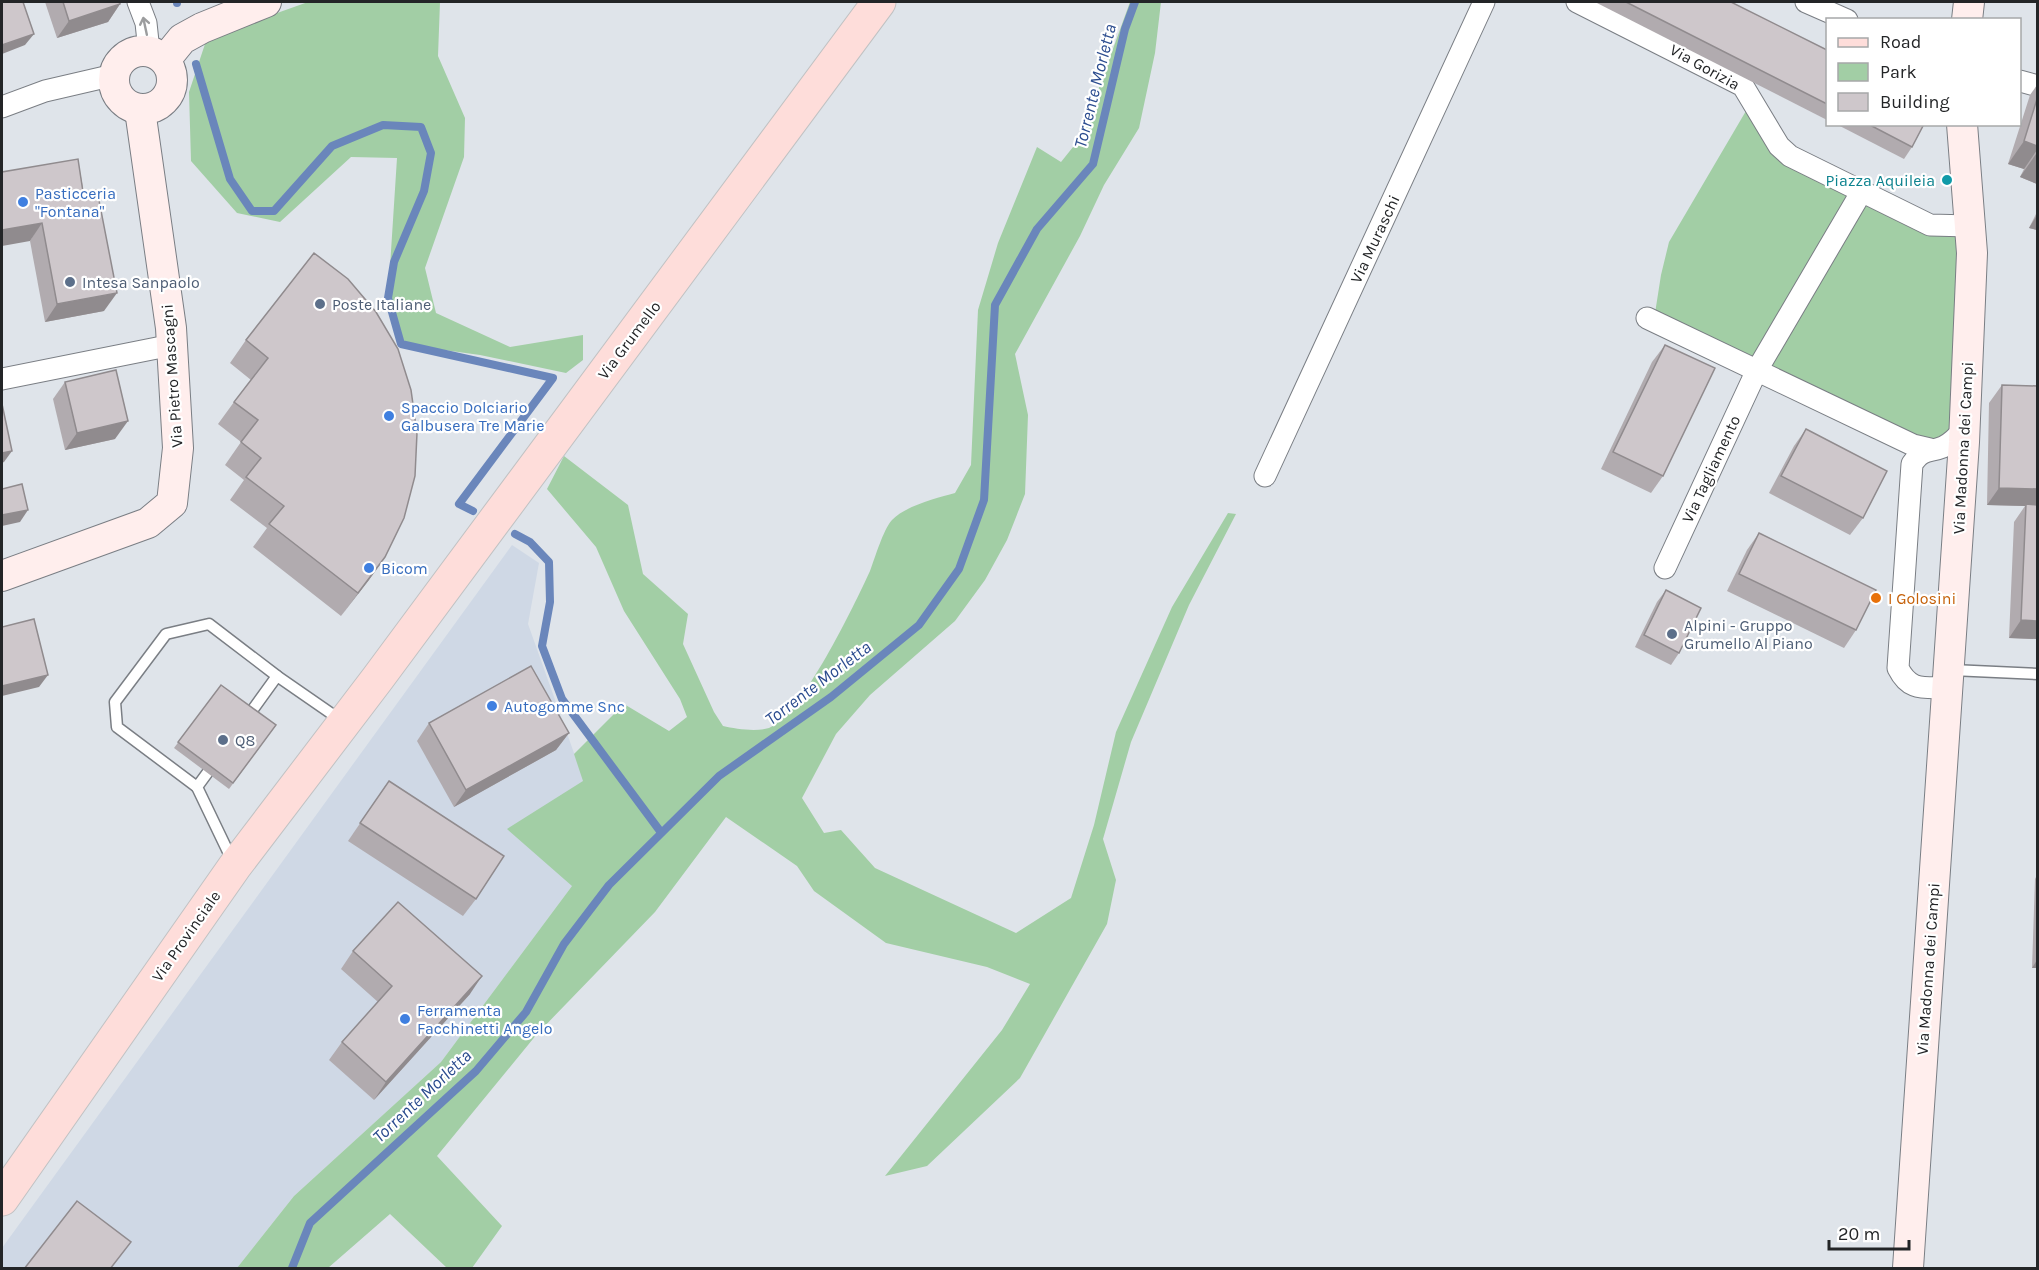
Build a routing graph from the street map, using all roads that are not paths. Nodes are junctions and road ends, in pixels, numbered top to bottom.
1 (138, 2) edge
2 (266, 2) edge
3 (879, 2) edge
4 (1484, 2) edge
5 (1577, 2) edge
6 (1806, 2) edge
7 (1970, 2) edge
8 (1843, 18) edge
9 (1967, 18) edge
10 (157, 56) junction
11 (114, 75) junction
12 (2021, 82) edge
13 (2037, 86) edge
14 (2, 107) edge
15 (140, 110) junction
16 (1962, 126) edge
17 (1862, 191) junction
18 (1970, 226) junction
19 (1647, 318) dead end
20 (172, 345) junction
21 (1757, 370) junction
22 (2, 379) edge
23 (1965, 428) junction
24 (1930, 449) junction
25 (1265, 476) dead end
26 (1665, 568) dead end
27 (2, 576) edge
28 (2037, 674) edge
29 (277, 676) junction
30 (378, 678) joint
31 (1948, 679) junction
32 (345, 722) junction
33 (237, 732) edge
34 (224, 750) edge
35 (197, 787) junction
36 (235, 866) junction
37 (2, 1199) edge
38 (1908, 1269) edge

10 -> 1 street
2 - 10 street
3 - 30 main road, Via Grumello
4 - 25 street, Via Muraschi
5 - 17 street, Via Gorizia
6 - 8 street
7 - 9 street
10 - 11 street
10 - 15 street
11 - 14 street
11 - 15 street
12 - 13 street
15 - 20 street, Via Pietro Mascagni
16 - 18 street
17 - 18 street, Via Gorizia
17 - 21 street, Via Tagliamento
18 - 23 street, Via Madonna dei Campi
19 - 21 street
20 - 22 street
20 - 27 street, Via Pietro Mascagni
21 - 24 street
21 - 26 street, Via Tagliamento
23 - 24 street
23 - 31 street, Via Madonna dei Campi
24 - 31 street
28 - 31 lane
29 - 32 lane
29 - 33 lane
29 - 35 lane
30 - 32 main road, Via Provinciale
31 - 38 street, Via Madonna dei Campi
32 - 36 main road, Via Provinciale
34 - 35 lane
35 - 36 lane
36 - 37 main road, Via Provinciale

